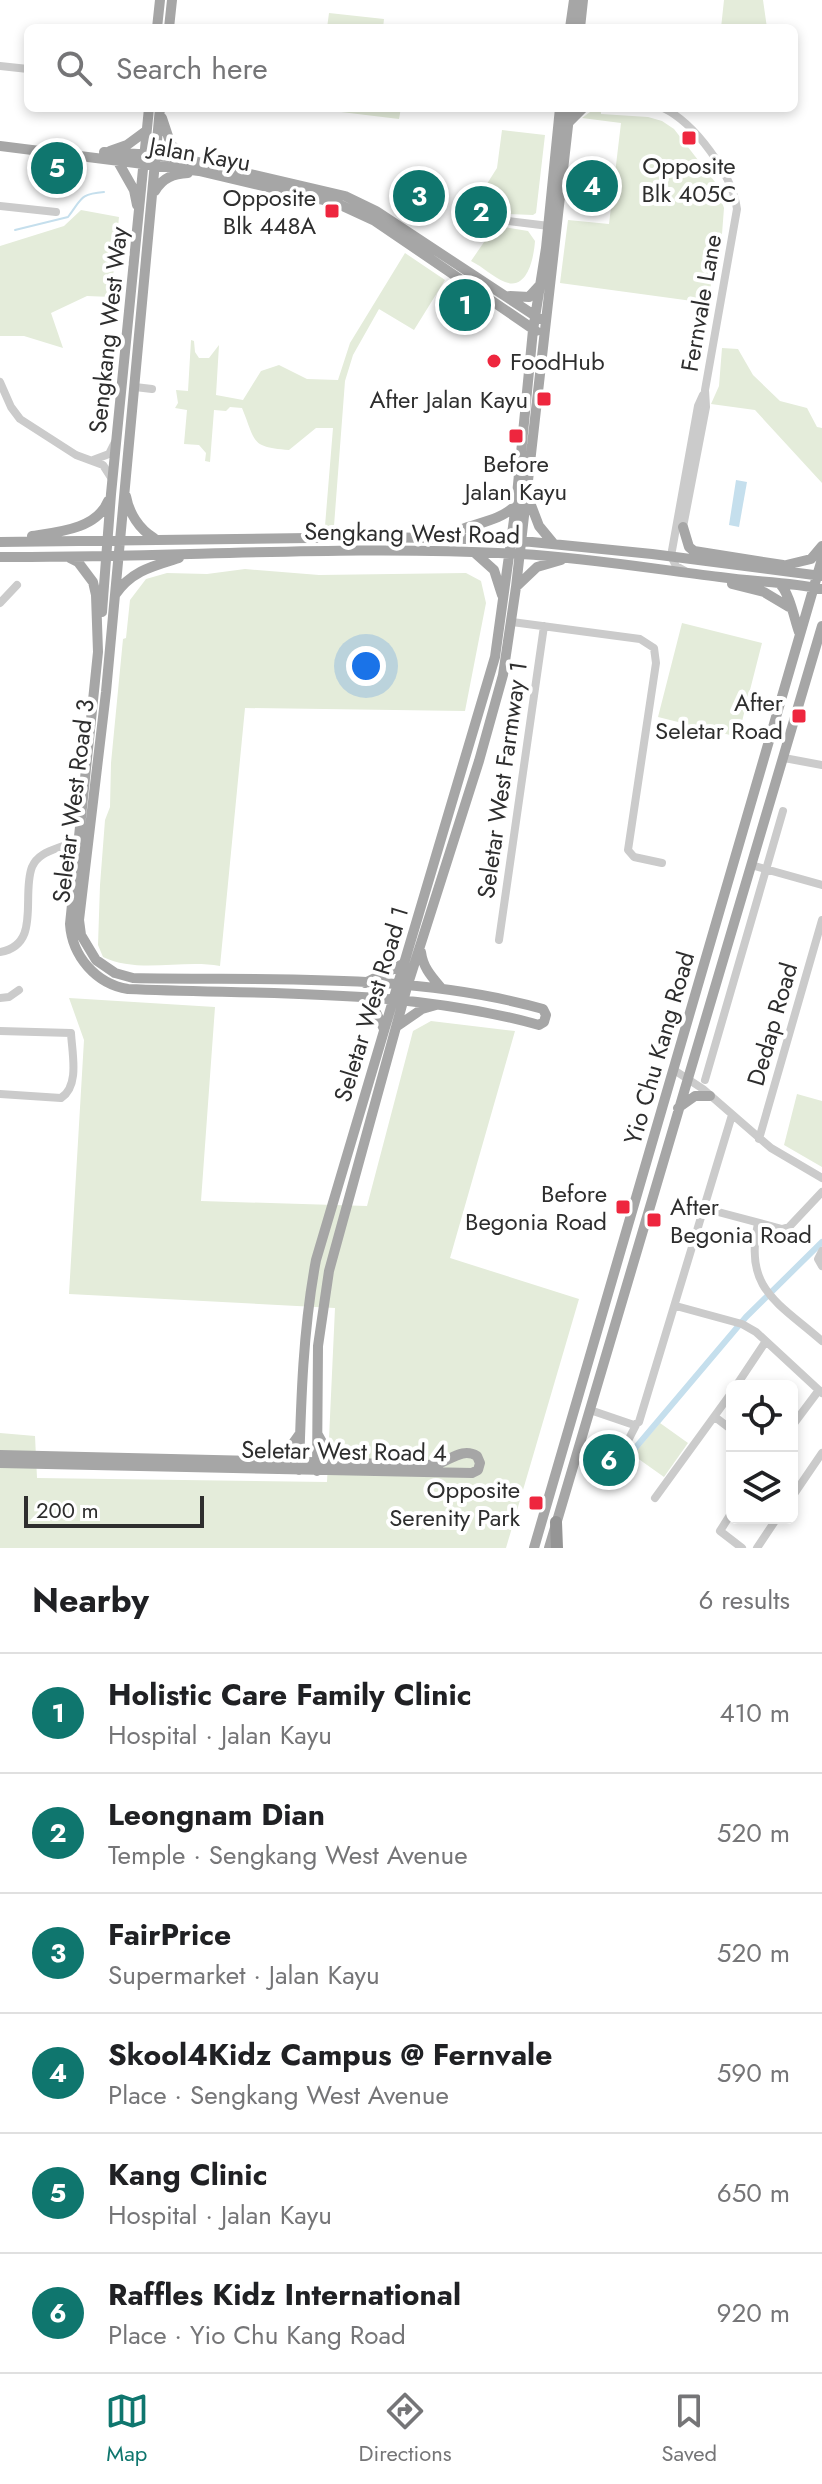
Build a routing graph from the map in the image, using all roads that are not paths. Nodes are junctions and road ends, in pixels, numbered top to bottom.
1 (160, 0) edge
2 (172, 0) edge
3 (574, 0) edge
4 (583, 0) edge
5 (157, 24) edge
6 (169, 24) edge
7 (571, 24) edge
8 (580, 24) edge
9 (0, 66) edge
10 (24, 69) edge
11 (148, 112) edge
12 (159, 112) edge
13 (161, 112) edge
14 (560, 112) edge
15 (569, 112) edge
16 (579, 112) edge
17 (669, 112) edge
18 (568, 123) junction
19 (146, 131) junction
20 (0, 144) edge
21 (107, 152) junction
22 (150, 159) junction
23 (117, 160) junction
24 (190, 160) junction
25 (199, 171) junction
26 (283, 186) junction
27 (154, 192) junction
28 (0, 206) edge
29 (56, 212) dead end
30 (500, 220) dead end
31 (139, 221) junction
32 (549, 226) junction
33 (541, 283) junction
34 (504, 294) junction
35 (540, 319) junction
36 (533, 330) junction
37 (544, 337) junction
38 (0, 382) edge
39 (135, 387) junction
40 (152, 389) dead end
41 (116, 440) junction
42 (92, 460) junction
43 (112, 480) junction
44 (124, 486) junction
45 (525, 490) junction
46 (111, 494) junction
47 (686, 494) junction
48 (516, 505) junction
49 (683, 527) junction
50 (445, 538) junction
51 (155, 539) junction
52 (113, 540) junction
53 (516, 540) junction
54 (1, 542) edge
55 (553, 543) junction
56 (822, 546) edge
57 (475, 553) junction
58 (515, 554) junction
59 (188, 555) junction
60 (112, 556) junction
61 (671, 556) junction
62 (0, 557) edge
63 (70, 558) junction
64 (565, 558) junction
65 (690, 559) junction
66 (822, 559) edge
67 (783, 565) junction
68 (768, 570) junction
69 (689, 573) junction
70 (820, 576) edge
71 (720, 578) junction
72 (780, 584) junction
73 (17, 585) dead end
74 (516, 587) junction
75 (818, 589) edge
76 (115, 595) junction
77 (509, 601) junction
78 (0, 603) edge
79 (789, 607) junction
80 (516, 622) junction
81 (544, 626) junction
82 (822, 628) edge
83 (799, 634) junction
84 (98, 652) junction
85 (784, 758) junction
86 (822, 765) edge
87 (783, 811) dead end
88 (78, 838) junction
89 (90, 842) junction
90 (738, 844) junction
91 (55, 850) junction
92 (77, 852) junction
93 (662, 863) dead end
94 (751, 865) junction
95 (766, 869) junction
96 (729, 877) junction
97 (822, 885) edge
98 (822, 920) edge
99 (820, 938) edge
100 (499, 940) dead end
101 (420, 946) junction
102 (0, 952) edge
103 (403, 964) junction
104 (363, 983) junction
105 (402, 986) junction
106 (442, 989) junction
107 (19, 990) dead end
108 (362, 996) junction
109 (0, 998) edge
110 (399, 998) junction
111 (442, 1004) junction
112 (396, 1027) junction
113 (384, 1029) junction
114 (0, 1031) edge
115 (674, 1070) junction
116 (687, 1078) junction
117 (705, 1080) dead end
118 (0, 1094) edge
119 (710, 1096) junction
120 (678, 1108) junction
121 (732, 1115) junction
122 (759, 1139) junction
123 (822, 1178) edge
124 (822, 1192) edge
125 (703, 1208) junction
126 (758, 1224) junction
127 (822, 1251) edge
128 (822, 1266) edge
129 (676, 1306) junction
130 (766, 1341) junction
131 (822, 1341) edge
132 (740, 1380) edge
133 (580, 1387) junction
134 (820, 1391) edge
135 (726, 1401) edge
136 (590, 1410) junction
137 (715, 1417) junction
138 (798, 1418) edge
139 (636, 1425) junction
140 (726, 1425) edge
141 (568, 1426) junction
142 (301, 1433) junction
143 (317, 1433) junction
144 (822, 1453) edge
145 (0, 1455) edge
146 (268, 1462) junction
147 (0, 1463) edge
148 (344, 1463) junction
149 (616, 1464) dead end
150 (299, 1466) junction
151 (317, 1467) junction
152 (798, 1488) edge
153 (655, 1498) dead end
154 (556, 1522) junction
155 (726, 1522) edge
156 (773, 1524) edge
157 (534, 1548) edge
158 (549, 1548) edge
159 (557, 1548) edge
160 (742, 1548) edge
161 (757, 1548) edge

1 - 5 main road
2 - 6 main road
3 - 7 main road
4 - 8 main road
9 - 10 street
11 - 19 main road, Sengkang West Way
12 - 22 main road, Sengkang West Way
13 - 24 main road
14 - 32 main road
15 - 18 main road
16 - 18 main road
17 - 47 street, Fernvale Lane
18 - 35 main road
19 - 21 main road
19 - 22 main road, Sengkang West Way
20 - 21 main road, Jalan Kayu
20 - 23 main road, Jalan Kayu
21 - 22 main road, Jalan Kayu
22 - 23 main road, Jalan Kayu
22 - 24 main road, Jalan Kayu
22 - 25 main road, Jalan Kayu
22 - 27 main road, Sengkang West Way
22 - 31 main road, Sengkang West Way
23 - 31 main road
24 - 26 main road, Jalan Kayu
25 - 26 main road, Jalan Kayu
25 - 27 main road
26 - 34 main road, Jalan Kayu
26 - 36 main road, Jalan Kayu
27 - 39 main road, Sengkang West Way
28 - 29 street
30 - 32 street
31 - 41 main road, Sengkang West Way
32 - 33 main road
33 - 34 main road
33 - 35 main road
34 - 35 main road, Jalan Kayu
35 - 36 main road
35 - 37 main road
36 - 37 main road, Jalan Kayu
36 - 48 main road
37 - 45 main road
38 - 42 street
39 - 40 street
39 - 44 main road, Sengkang West Way
41 - 42 street
41 - 43 main road, Sengkang West Way
42 - 43 street
43 - 46 main road, Sengkang West Way
44 - 51 main road
44 - 52 main road, Sengkang West Way
45 - 53 main road
45 - 55 main road
46 - 52 main road, Sengkang West Way
46 - 54 main road
47 - 49 street, Fernvale Lane
47 - 61 street, Fernvale Lane
48 - 50 main road
48 - 53 main road
49 - 65 main road
49 - 67 main road
50 - 51 main road, Sengkang West Road
50 - 53 main road, Sengkang West Road
51 - 52 main road, Sengkang West Road
52 - 54 main road, Sengkang West Road
52 - 60 main road, Sengkang West Way
53 - 55 main road, Sengkang West Road
53 - 58 main road
55 - 61 main road, Sengkang West Road
56 - 67 main road
57 - 58 main road, Sengkang West Road
57 - 59 main road, Sengkang West Road
57 - 77 main road
58 - 64 main road, Sengkang West Road
58 - 74 main road, Seletar West Road 1
58 - 77 main road, Seletar West Road 1
59 - 60 main road, Sengkang West Road
59 - 76 main road
60 - 63 main road, Sengkang West Road
60 - 76 main road, Seletar West Road 3
60 - 84 main road, Seletar West Road 3
61 - 65 main road, Sengkang West Road
61 - 69 street
62 - 63 main road, Sengkang West Road
63 - 84 main road, Seletar West Road 3
64 - 69 main road, Sengkang West Road
64 - 74 main road
65 - 68 main road, Sengkang West Road
66 - 70 main road, Yio Chu Kang Road
67 - 68 main road
68 - 70 main road, Sengkang West Road
69 - 71 main road, Sengkang West Road
70 - 75 main road, Yio Chu Kang Road
71 - 72 main road, Sengkang West Road
71 - 79 main road
72 - 75 main road, Sengkang West Road
72 - 79 main road
73 - 78 street
74 - 77 main road, Seletar West Road 1
75 - 83 main road, Yio Chu Kang Road
76 - 89 main road, Seletar West Road 3
77 - 80 main road, Seletar West Road 1
77 - 103 main road, Seletar West Road 1
79 - 83 main road
80 - 81 street
80 - 101 main road, Seletar West Road 1
81 - 93 street
81 - 100 street, Seletar West Farmway 1
82 - 85 main road, Yio Chu Kang Road
83 - 90 main road, Yio Chu Kang Road
84 - 88 main road, Seletar West Road 3
85 - 86 street
85 - 94 main road, Yio Chu Kang Road
87 - 95 street
88 - 91 street
88 - 92 main road, Seletar West Road 3
89 - 92 street
89 - 104 main road, Seletar West Road 3
90 - 94 main road
90 - 96 main road, Yio Chu Kang Road
91 - 92 street
91 - 102 street
92 - 108 main road, Seletar West Road 3
94 - 95 street
94 - 96 main road
94 - 116 main road, Yio Chu Kang Road
95 - 97 street
95 - 117 street
96 - 115 main road, Yio Chu Kang Road
98 - 99 street, Dedap Road
99 - 122 street, Dedap Road
101 - 105 main road, Seletar West Road 1
101 - 106 main road
103 - 104 main road
103 - 105 main road, Seletar West Road 1
104 - 105 main road, Seletar West Road 3
105 - 106 main road, Seletar West Road 3
105 - 110 main road, Seletar West Road 1
106 - 111 main road, Seletar West Road 3
107 - 109 street
108 - 110 main road, Seletar West Road 3
108 - 113 main road
110 - 111 main road, Seletar West Road 3
110 - 112 main road, Seletar West Road 1
110 - 113 main road, Seletar West Road 1
111 - 112 main road
112 - 143 main road, Seletar West Road 1
113 - 142 main road, Seletar West Road 1
114 - 118 street
115 - 116 street
115 - 133 main road, Yio Chu Kang Road
116 - 119 street
116 - 120 main road, Yio Chu Kang Road
119 - 120 main road
119 - 121 street
120 - 136 main road, Yio Chu Kang Road
121 - 122 street
121 - 125 street
122 - 123 street
124 - 126 street
125 - 126 street
125 - 129 street
126 - 131 street
127 - 128 street
129 - 130 street
129 - 139 street
130 - 132 street
130 - 134 street
133 - 136 main road
133 - 141 main road, Yio Chu Kang Road
134 - 138 street
135 - 137 street
136 - 139 street
136 - 141 main road
136 - 154 main road, Yio Chu Kang Road
137 - 140 street
137 - 153 street
139 - 149 street
141 - 157 main road, Yio Chu Kang Road
142 - 146 main road
142 - 150 main road, Seletar West Road 1
143 - 148 main road
143 - 151 main road, Seletar West Road 1
144 - 152 street
145 - 146 main road, Seletar West Road 4
146 - 150 main road, Seletar West Road 4
147 - 150 main road, Seletar West Road 4
148 - 151 main road, Seletar West Road 4
148 - 151 main road, Seletar West Road 4
150 - 151 main road, Seletar West Road 4
154 - 158 main road, Yio Chu Kang Road
154 - 159 highway
155 - 160 street
156 - 161 street

